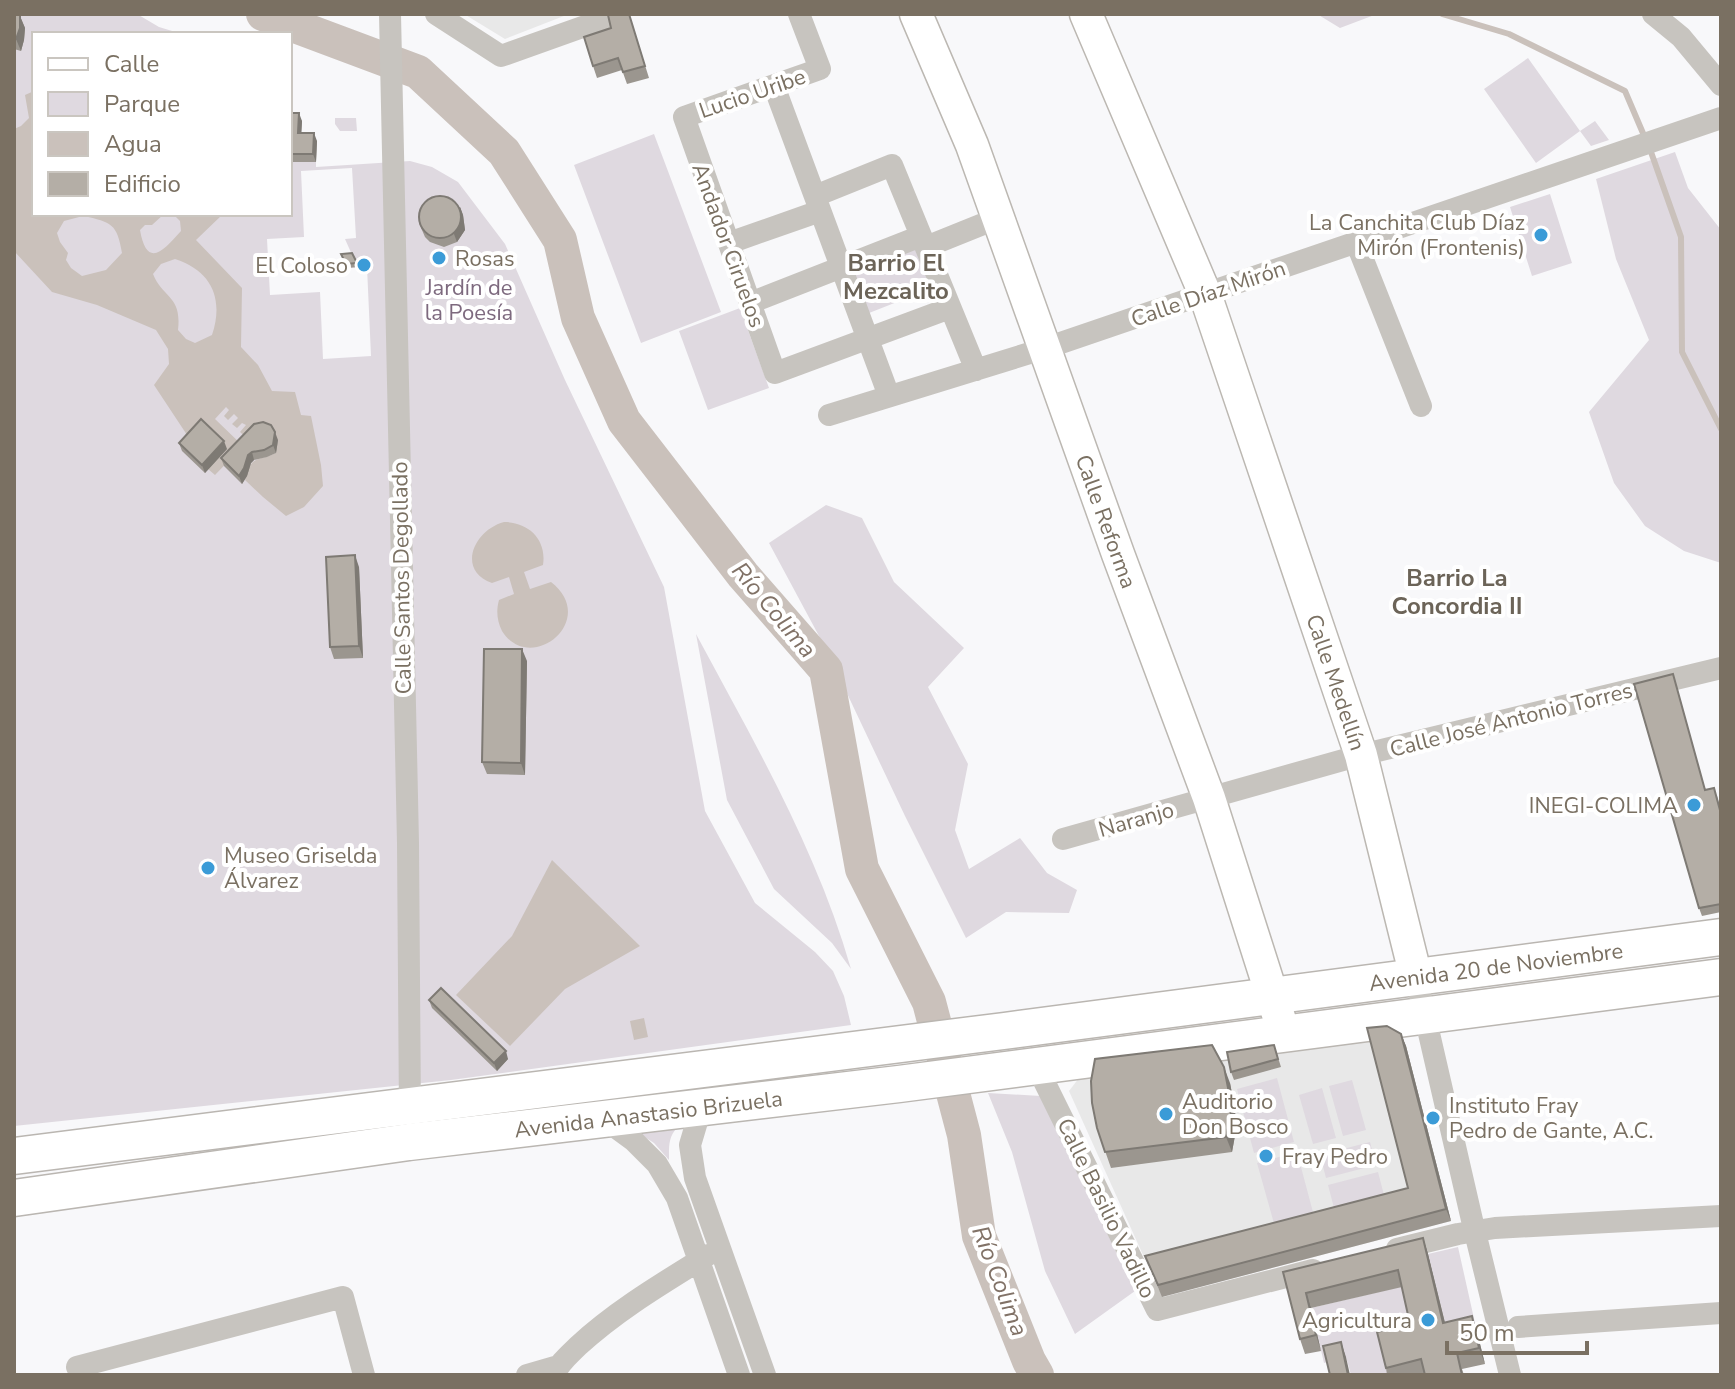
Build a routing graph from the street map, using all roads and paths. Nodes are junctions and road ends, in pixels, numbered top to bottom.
1 (390, 14) edge
2 (436, 14) edge
3 (619, 14) edge
4 (799, 14) edge
5 (916, 14) edge
6 (1086, 14) edge
7 (1653, 14) edge
8 (1721, 85) edge
9 (774, 86) junction
10 (684, 117) joint
11 (1721, 118) edge
12 (817, 203) junction
13 (998, 218) junction
14 (923, 242) junction
15 (1356, 242) junction
16 (729, 243) junction
17 (841, 267) junction
18 (1205, 294) junction
19 (750, 303) junction
20 (950, 308) junction
21 (868, 339) junction
22 (1046, 348) junction
23 (976, 370) junction
24 (889, 396) junction
25 (1421, 406) dead end
26 (829, 415) dead end
27 (1721, 668) edge
28 (1361, 755) junction
29 (1209, 798) junction
30 (1063, 839) dead end
31 (1721, 937) edge
32 (1416, 977) junction
33 (1721, 977) edge
34 (1273, 996) junction
35 (1424, 1015) junction
36 (1284, 1033) junction
37 (1027, 1066) junction
38 (411, 1106) junction
39 (701, 1108) junction
40 (604, 1119) junction
41 (409, 1142) junction
42 (14, 1156) edge
43 (14, 1198) edge
44 (1721, 1216) edge
45 (1475, 1231) junction
46 (719, 1248) junction
47 (1383, 1253) edge
48 (698, 1261) junction
49 (1338, 1264) edge
50 (1721, 1313) edge
51 (1518, 1327) dead end
52 (77, 1367) dead end
53 (104, 1368) edge
54 (556, 1370) edge
55 (364, 1375) edge
56 (527, 1375) edge
57 (739, 1375) edge
58 (765, 1375) edge
59 (1510, 1375) edge

1 - 38 street, Calle Santos Degollado
2 - 3 street
4 - 9 street, Lucio Uribe
5 - 13 street, Calle Reforma
6 - 18 street, Calle Medellín
7 - 8 street
9 - 10 street, Lucio Uribe
9 - 12 street
10 - 16 street, Andador Ciruelos
11 - 15 street, Calle Díaz Mirón
12 - 14 street
12 - 16 street
12 - 17 street
13 - 14 street
13 - 22 street, Calle Reforma
14 - 17 street
14 - 20 street
15 - 18 street, Calle Díaz Mirón
15 - 25 street
16 - 19 street, Andador Ciruelos
17 - 19 street
17 - 21 street
18 - 22 street, Calle Díaz Mirón
18 - 28 street, Calle Medellín
19 - 21 street, Andador Ciruelos
20 - 21 street
20 - 23 street
21 - 24 street
22 - 23 street, Calle Díaz Mirón
22 - 29 street, Calle Reforma
23 - 24 street, Calle Díaz Mirón
24 - 26 street, Calle Díaz Mirón
27 - 28 street, Calle José Antonio Torres
28 - 29 street, Calle José Antonio Torres
28 - 32 street, Calle Medellín
29 - 30 street, Naranjo
29 - 34 street, Calle Reforma
31 - 32 main road, Avenida 20 de Noviembre
32 - 34 main road, Avenida 20 de Noviembre
32 - 35 street, Calle Medellín
33 - 35 main road, Avenida 20 de Noviembre
34 - 36 street, Calle Reforma
34 - 38 main road, Avenida Anastasio Brizuela
35 - 36 main road, Avenida 20 de Noviembre
35 - 45 street, Calle Medellín
36 - 37 main road, Avenida Anastasio Brizuela
37 - 39 main road, Avenida Anastasio Brizuela
37 - 49 street, Calle Basilio Vadillo
38 - 41 street, Calle Santos Degollado
38 - 42 main road, Avenida Anastasio Brizuela
39 - 40 main road, Avenida Anastasio Brizuela
39 - 46 street
40 - 41 main road, Avenida Anastasio Brizuela
40 - 48 street
41 - 43 main road, Avenida Anastasio Brizuela
44 - 45 street
45 - 47 street
45 - 59 street, Calle Medellín
46 - 48 street
46 - 58 street
48 - 54 street
48 - 57 street
50 - 51 street
52 - 53 street
53 - 55 street
54 - 56 street

